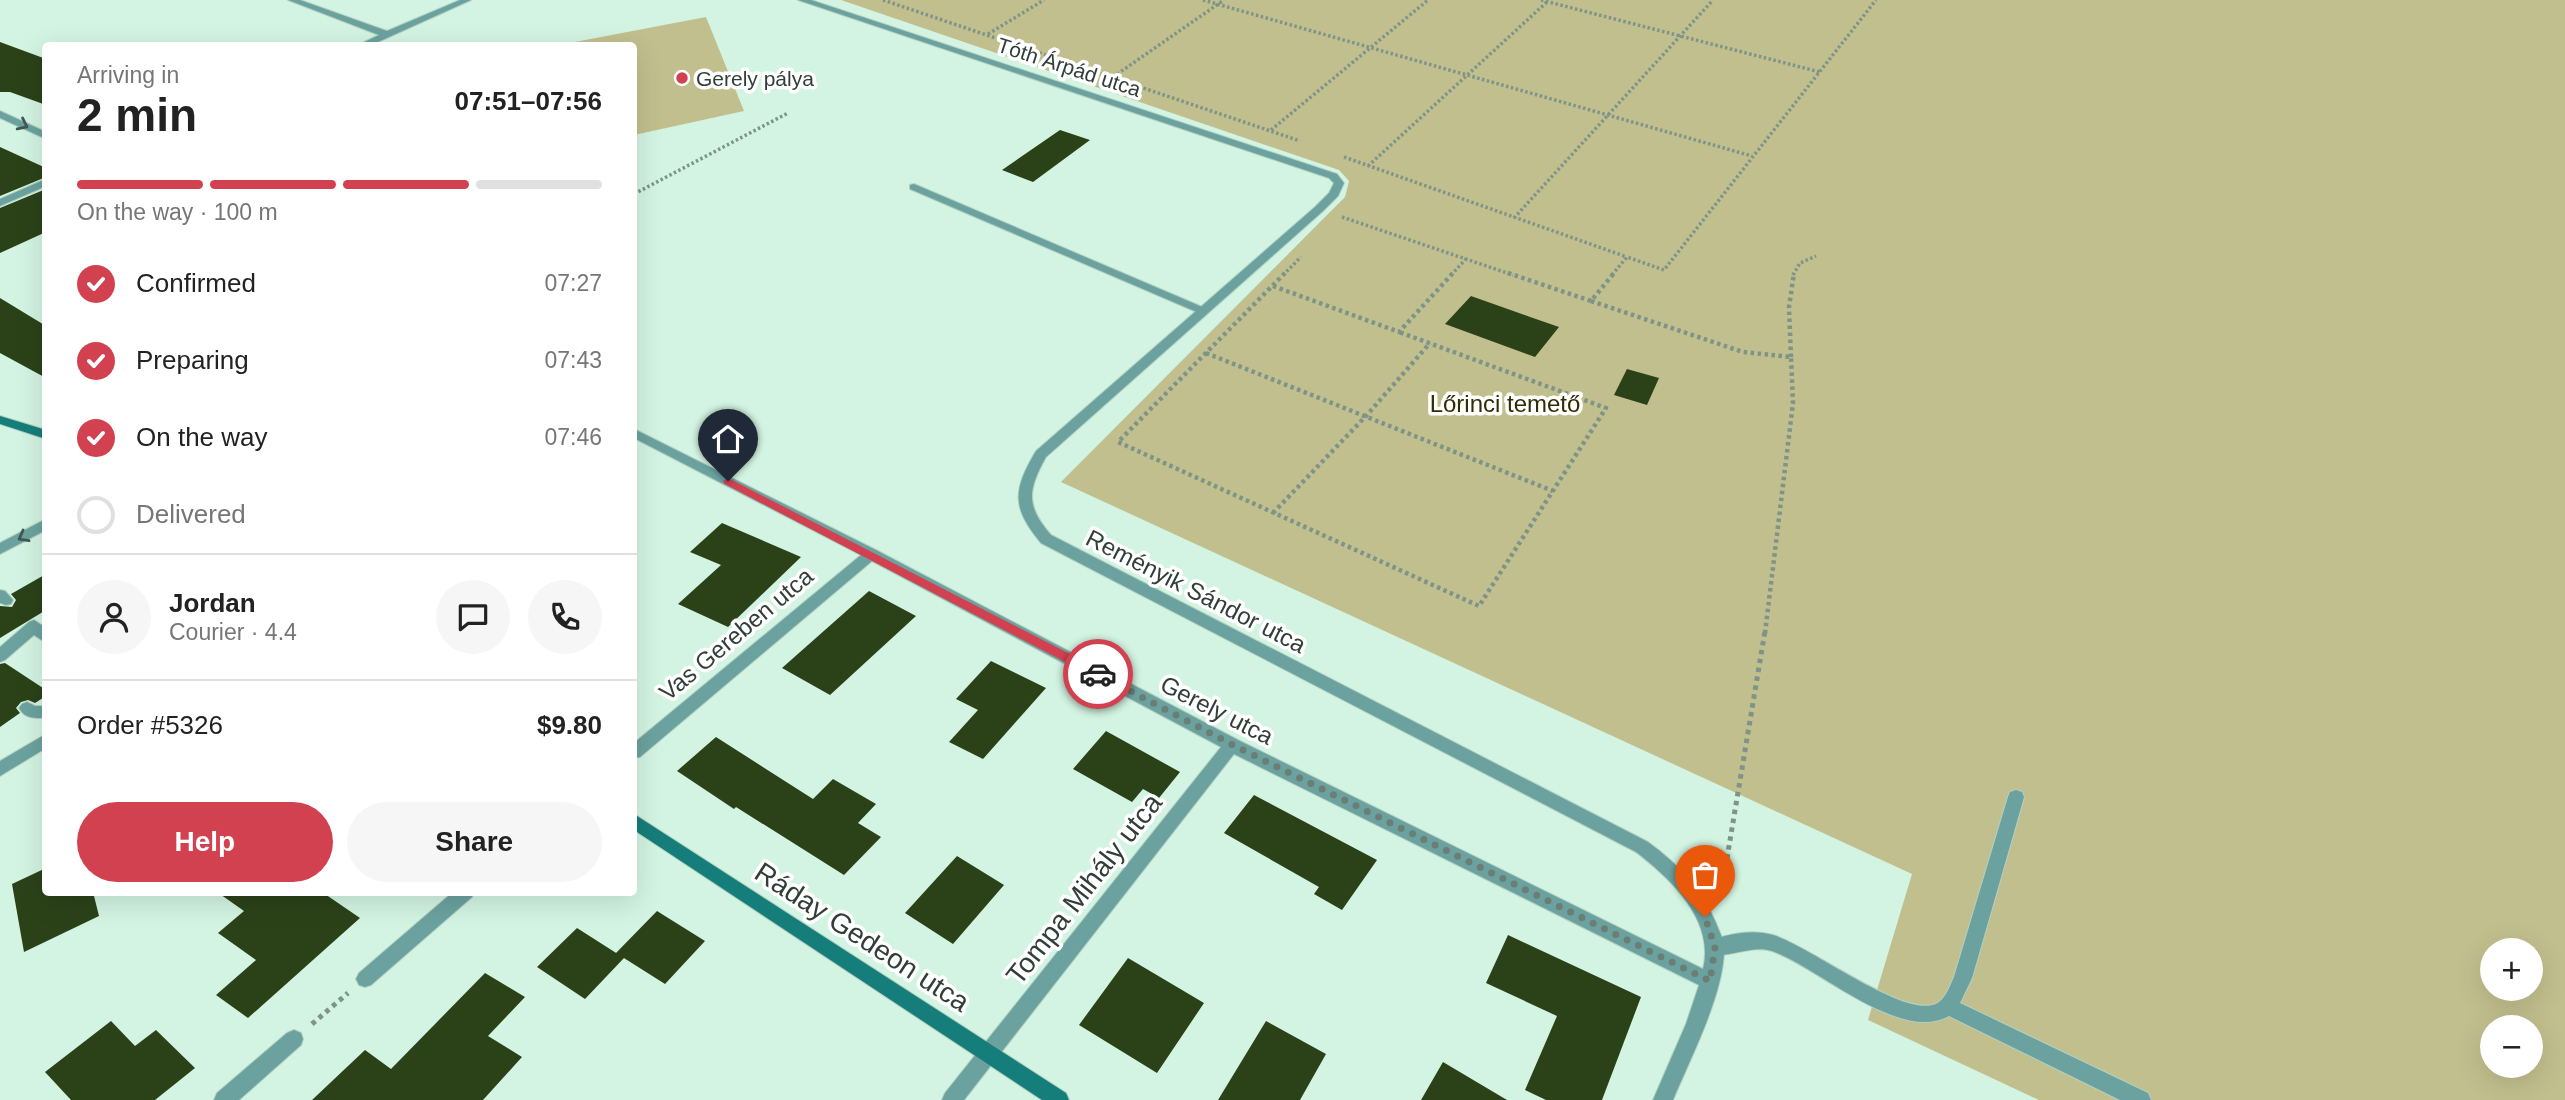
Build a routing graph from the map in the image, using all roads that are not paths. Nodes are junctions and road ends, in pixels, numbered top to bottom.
1 (292, 0) edge
2 (467, 0) edge
3 (802, 0) edge
4 (386, 34) junction
5 (369, 42) edge
6 (0, 114) edge
7 (42, 134) edge
8 (1324, 171) joint
9 (42, 184) edge
10 (914, 187) dead end
11 (0, 202) edge
12 (1203, 311) junction
13 (0, 420) edge
14 (42, 434) edge
15 (637, 435) edge
16 (42, 526) edge
17 (0, 550) edge
18 (871, 554) junction
19 (40, 632) edge
20 (0, 656) edge
21 (27, 708) dead end
22 (42, 712) edge
23 (42, 743) edge
24 (1233, 745) junction
25 (637, 749) edge
26 (0, 769) edge
27 (2016, 797) dead end
28 (637, 823) edge
29 (461, 896) edge
30 (1715, 947) junction
31 (365, 979) road end
32 (1710, 981) junction
33 (1947, 1006) junction
34 (295, 1039) road end
35 (989, 1054) junction
36 (224, 1100) edge
37 (952, 1100) edge
38 (1059, 1100) edge
39 (1663, 1100) edge
40 (2141, 1100) edge

1 - 4 street
2 - 4 street
3 - 8 street, Tóth Árpád utca
4 - 5 street
6 -> 7 street
8 - 12 street, Reményik Sándor utca
9 - 11 street
10 - 12 street
12 - 30 street, Reményik Sándor utca
13 - 14 street
15 - 18 street, Gerely utca
16 -> 17 street
18 - 24 street, Gerely utca
18 - 25 street, Vas Gereben utca
19 - 20 street
21 - 22 street
23 - 26 street
24 - 32 street, Gerely utca
24 - 35 street, Tompa Mihály utca
27 - 33 street
28 - 35 street, Ráday Gedeon utca
29 - 31 street
30 - 32 street, Reményik Sándor utca
30 - 33 street
32 - 39 street, Reményik Sándor utca
33 - 40 street
34 - 36 street
35 - 37 street, Tompa Mihály utca
35 - 38 street, Ráday Gedeon utca

